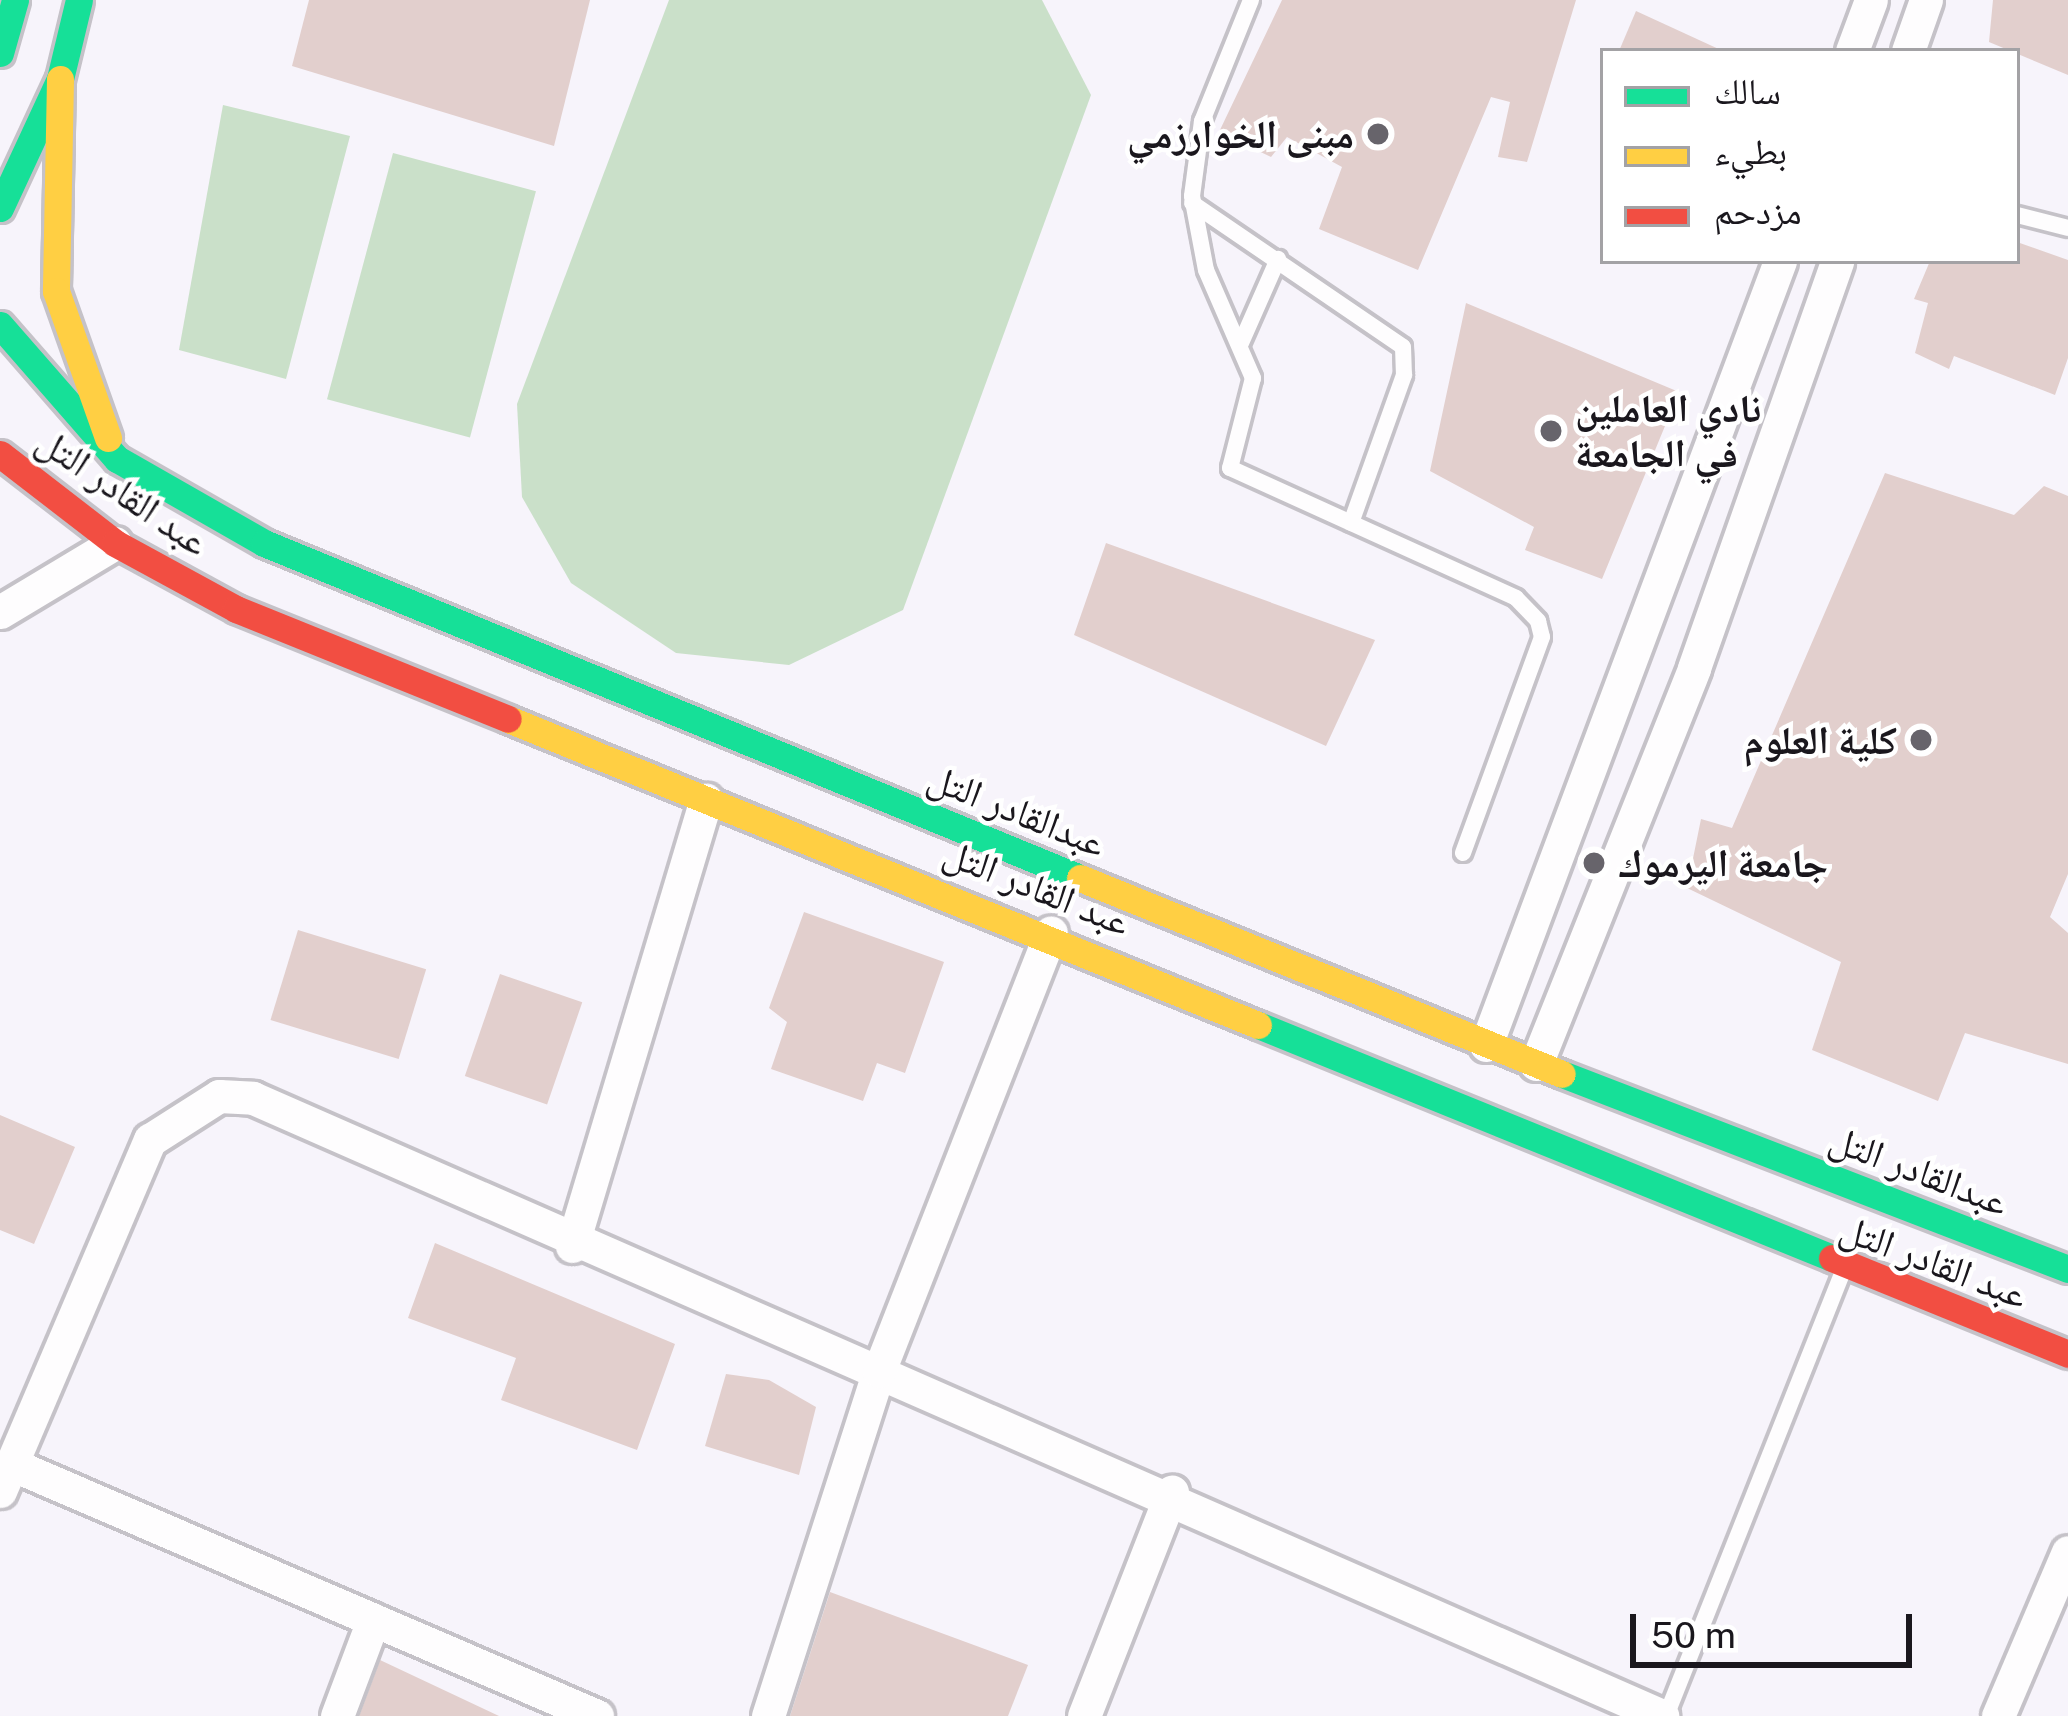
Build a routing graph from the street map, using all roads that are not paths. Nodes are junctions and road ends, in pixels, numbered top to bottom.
1 (12, 0) edge
2 (79, 0) edge
3 (1251, 0) edge
4 (1926, 0) edge
5 (1866, 2) edge
6 (0, 14) edge
7 (1853, 48) edge
8 (1909, 48) edge
9 (0, 53) edge
10 (59, 79) junction
11 (1192, 203) junction
12 (0, 208) edge
13 (2020, 215) edge
14 (2068, 228) edge
15 (1278, 259) junction
16 (1779, 264) edge
17 (1836, 264) edge
18 (0, 326) edge
19 (1241, 343) junction
20 (1743, 376) junction
21 (1794, 391) junction
22 (0, 454) edge
23 (117, 459) junction
24 (1351, 524) junction
25 (116, 543) junction
26 (0, 612) edge
27 (706, 800) junction
28 (1462, 853) dead end
29 (1051, 933) junction
30 (1486, 1045) junction
31 (1536, 1064) junction
32 (572, 1246) junction
33 (2068, 1269) edge
34 (1844, 1270) junction
35 (2068, 1354) edge
36 (879, 1371) junction
37 (6, 1477) edge
38 (1172, 1492) junction
39 (2068, 1552) edge
40 (373, 1620) junction
41 (337, 1716) edge
42 (597, 1716) edge
43 (768, 1716) edge
44 (1084, 1716) edge
45 (1664, 1716) edge
46 (1998, 1716) edge

1 - 6 main road
1 - 9 main road
2 - 10 main road
3 - 11 lane
4 - 8 street
5 - 7 street
10 - 12 main road
10 - 23 main road
11 - 15 lane
11 - 19 lane
13 - 14 lane
15 - 19 lane
15 - 24 lane
16 - 20 street
17 - 21 street
18 - 23 main road, عبدالقادر التل
19 - 24 lane
20 - 21 street
20 - 30 street
21 - 31 street
22 - 25 main road, عبد القادر التل
23 - 30 main road, عبدالقادر التل
24 - 28 lane
25 - 26 street
25 - 27 main road, عبد القادر التل
27 - 29 main road, عبد القادر التل
27 - 32 street
29 - 34 main road, عبد القادر التل
29 - 36 street
30 - 31 main road, عبدالقادر التل
31 - 33 main road, عبدالقادر التل
32 - 36 street
32 - 37 street
34 - 35 main road, عبد القادر التل
34 - 45 lane
36 - 38 street
36 - 43 street
37 - 40 street
38 - 44 street
38 - 45 street
39 - 46 street
40 - 41 street
40 - 42 street

